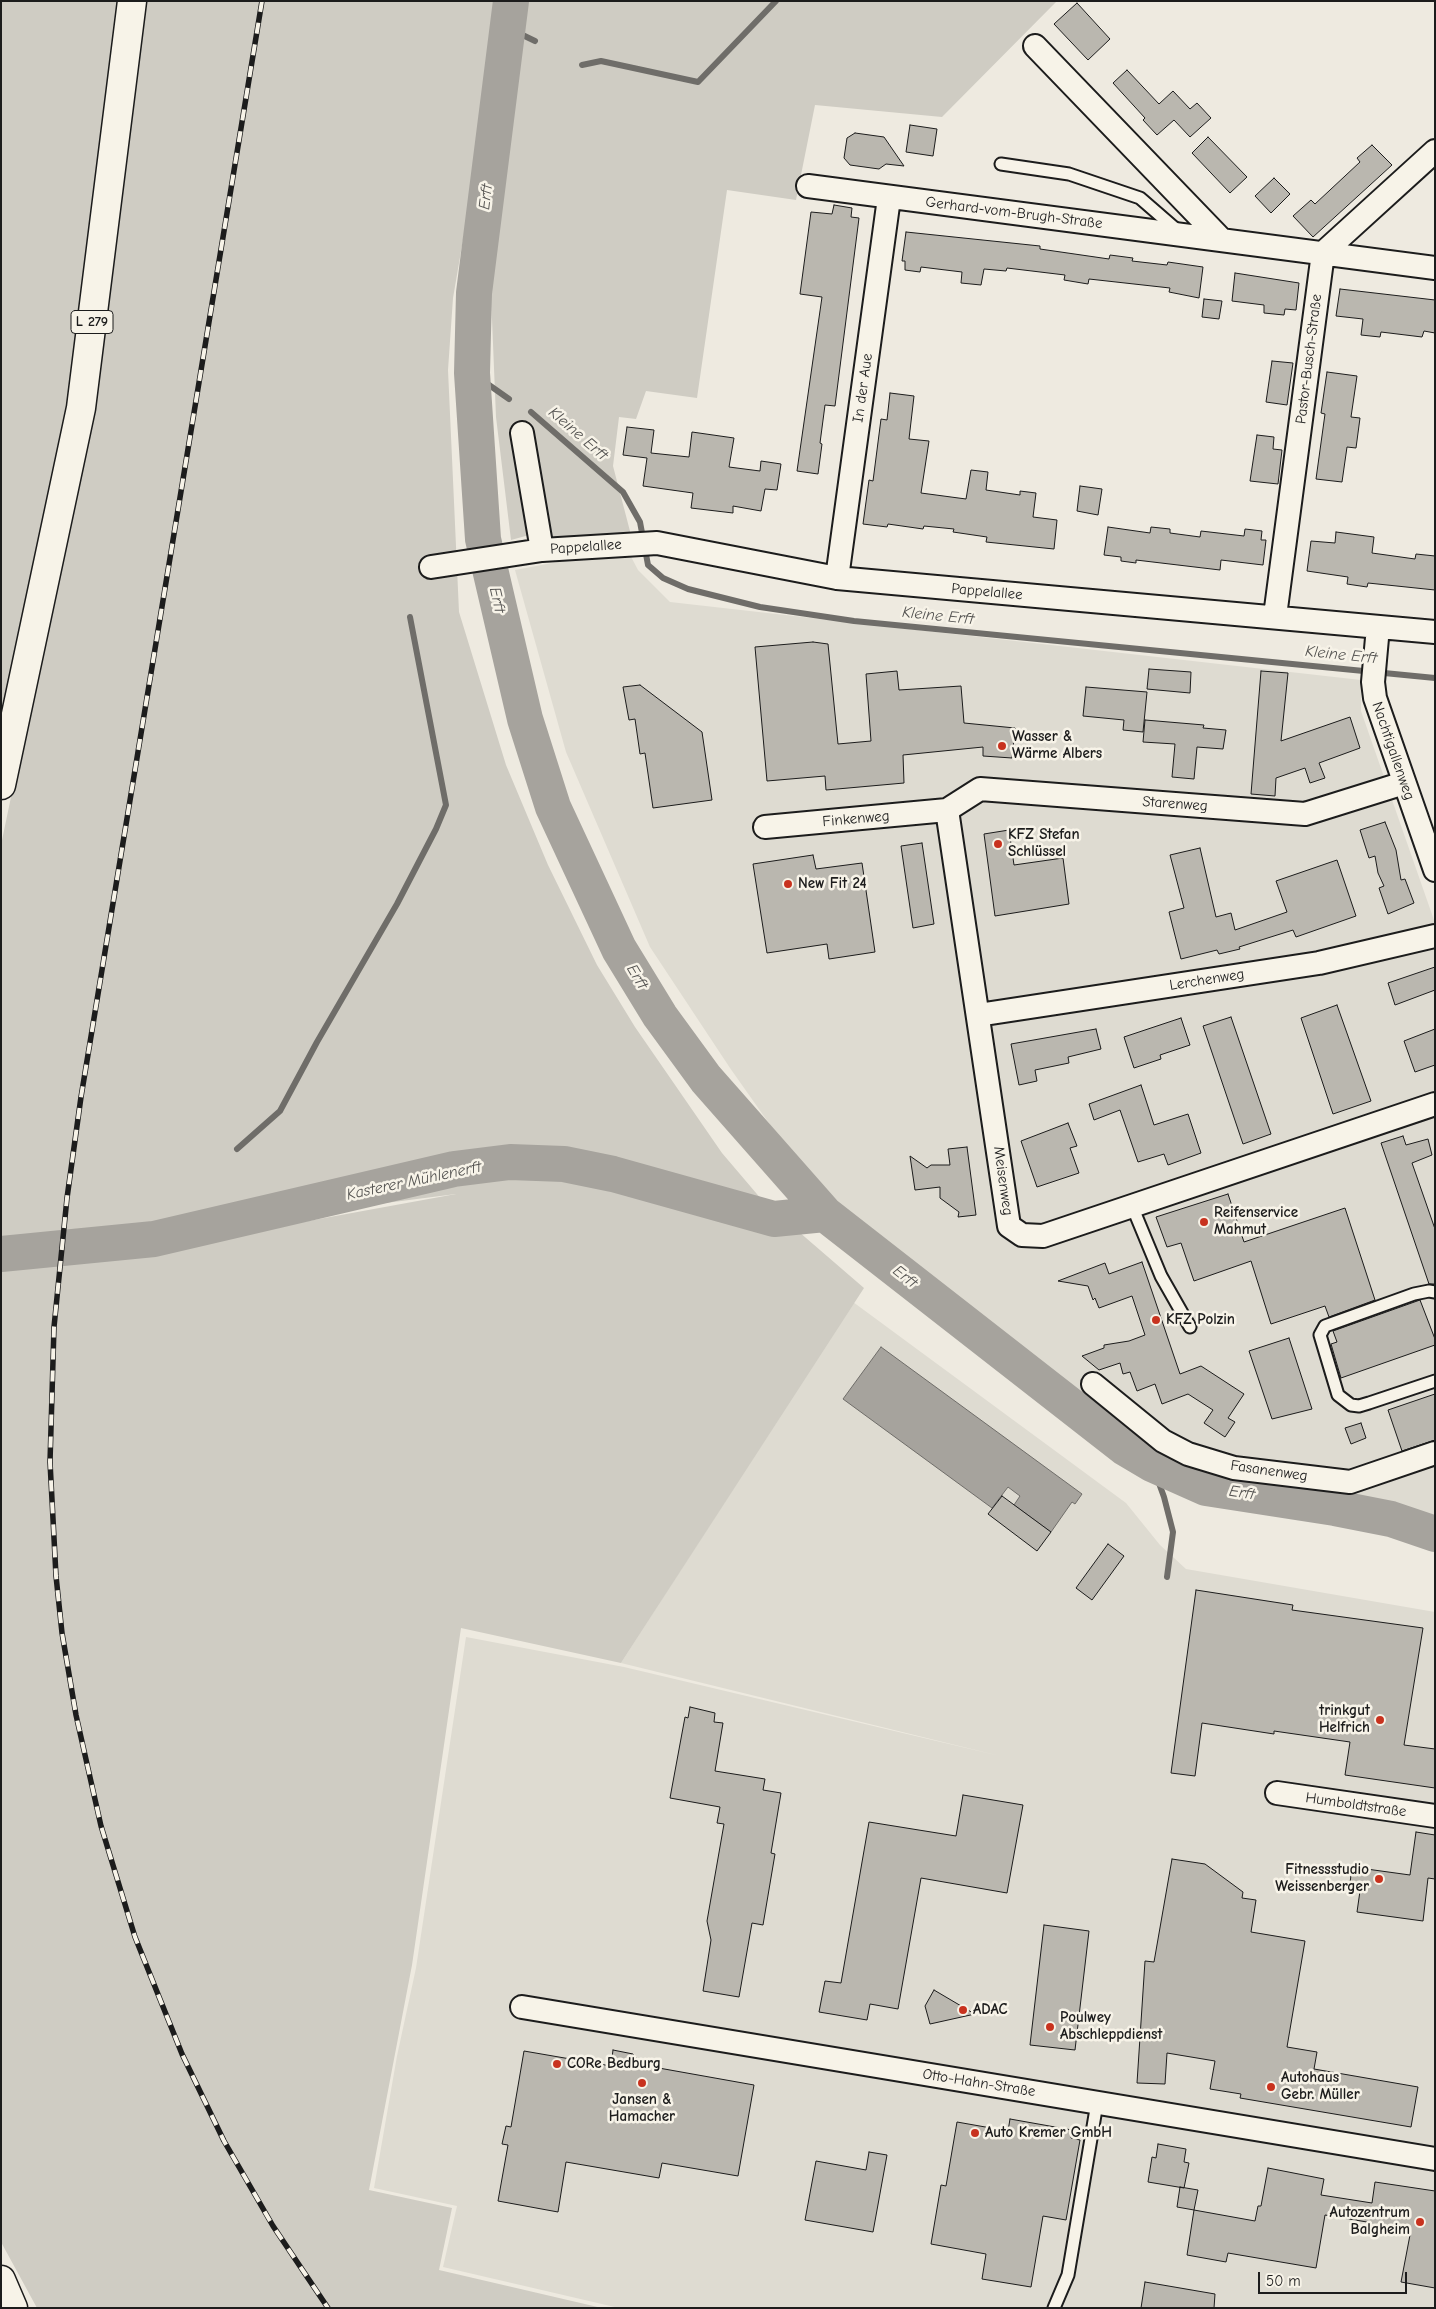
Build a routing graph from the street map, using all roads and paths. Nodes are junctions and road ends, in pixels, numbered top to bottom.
1 (132, 1) edge
2 (1035, 46) dead end
3 (1435, 151) edge
4 (1001, 164) dead end
5 (808, 186) dead end
6 (889, 198) junction
7 (1182, 234) junction
8 (1220, 238) junction
9 (1322, 253) junction
10 (1435, 268) edge
11 (522, 433) dead end
12 (542, 550) junction
13 (431, 566) dead end
14 (837, 578) junction
15 (1275, 616) junction
16 (1378, 628) junction
17 (1435, 632) edge
18 (1404, 782) junction
19 (1, 785) edge
20 (947, 810) junction
21 (765, 827) dead end
22 (1435, 870) edge
23 (1435, 936) edge
24 (978, 1015) junction
25 (1435, 1104) edge
26 (1132, 1206) junction
27 (1435, 1292) edge
28 (1190, 1326) dead end
29 (1435, 1381) edge
30 (1093, 1384) dead end
31 (1435, 1453) edge
32 (1277, 1793) dead end
33 (1435, 1816) edge
34 (522, 2007) dead end
35 (1097, 2103) junction
36 (1435, 2159) edge
37 (1, 2280) edge
38 (13, 2308) edge
39 (1054, 2308) edge

1 - 19 main road, L 279
2 - 8 street
3 - 9 street
4 - 7 lane
5 - 6 street, Gerhard-vom-Brugh-Straße
6 - 7 street, Gerhard-vom-Brugh-Straße
6 - 14 street, In der Aue
7 - 8 street, Gerhard-vom-Brugh-Straße
8 - 9 street, Gerhard-vom-Brugh-Straße
9 - 10 street, Gerhard-vom-Brugh-Straße
9 - 15 street, Pastor-Busch-Straße
11 - 12 street
12 - 13 street, Pappelallee
12 - 14 street, Pappelallee
14 - 15 street, Pappelallee
15 - 16 street, Pappelallee
16 - 17 street, Pappelallee
16 - 18 street, Nachtigallenweg
18 - 20 street, Starenweg
18 - 22 street, Nachtigallenweg
20 - 21 street, Finkenweg
20 - 24 street, Meisenweg
23 - 24 street, Lerchenweg
24 - 26 street, Meisenweg
25 - 26 street, Meisenweg
26 - 28 lane
27 - 29 lane
30 - 31 street, Fasanenweg
32 - 33 street, Humboldtstraße
34 - 35 street, Otto-Hahn-Straße
35 - 36 street, Otto-Hahn-Straße
35 - 39 lane
37 - 38 main road

